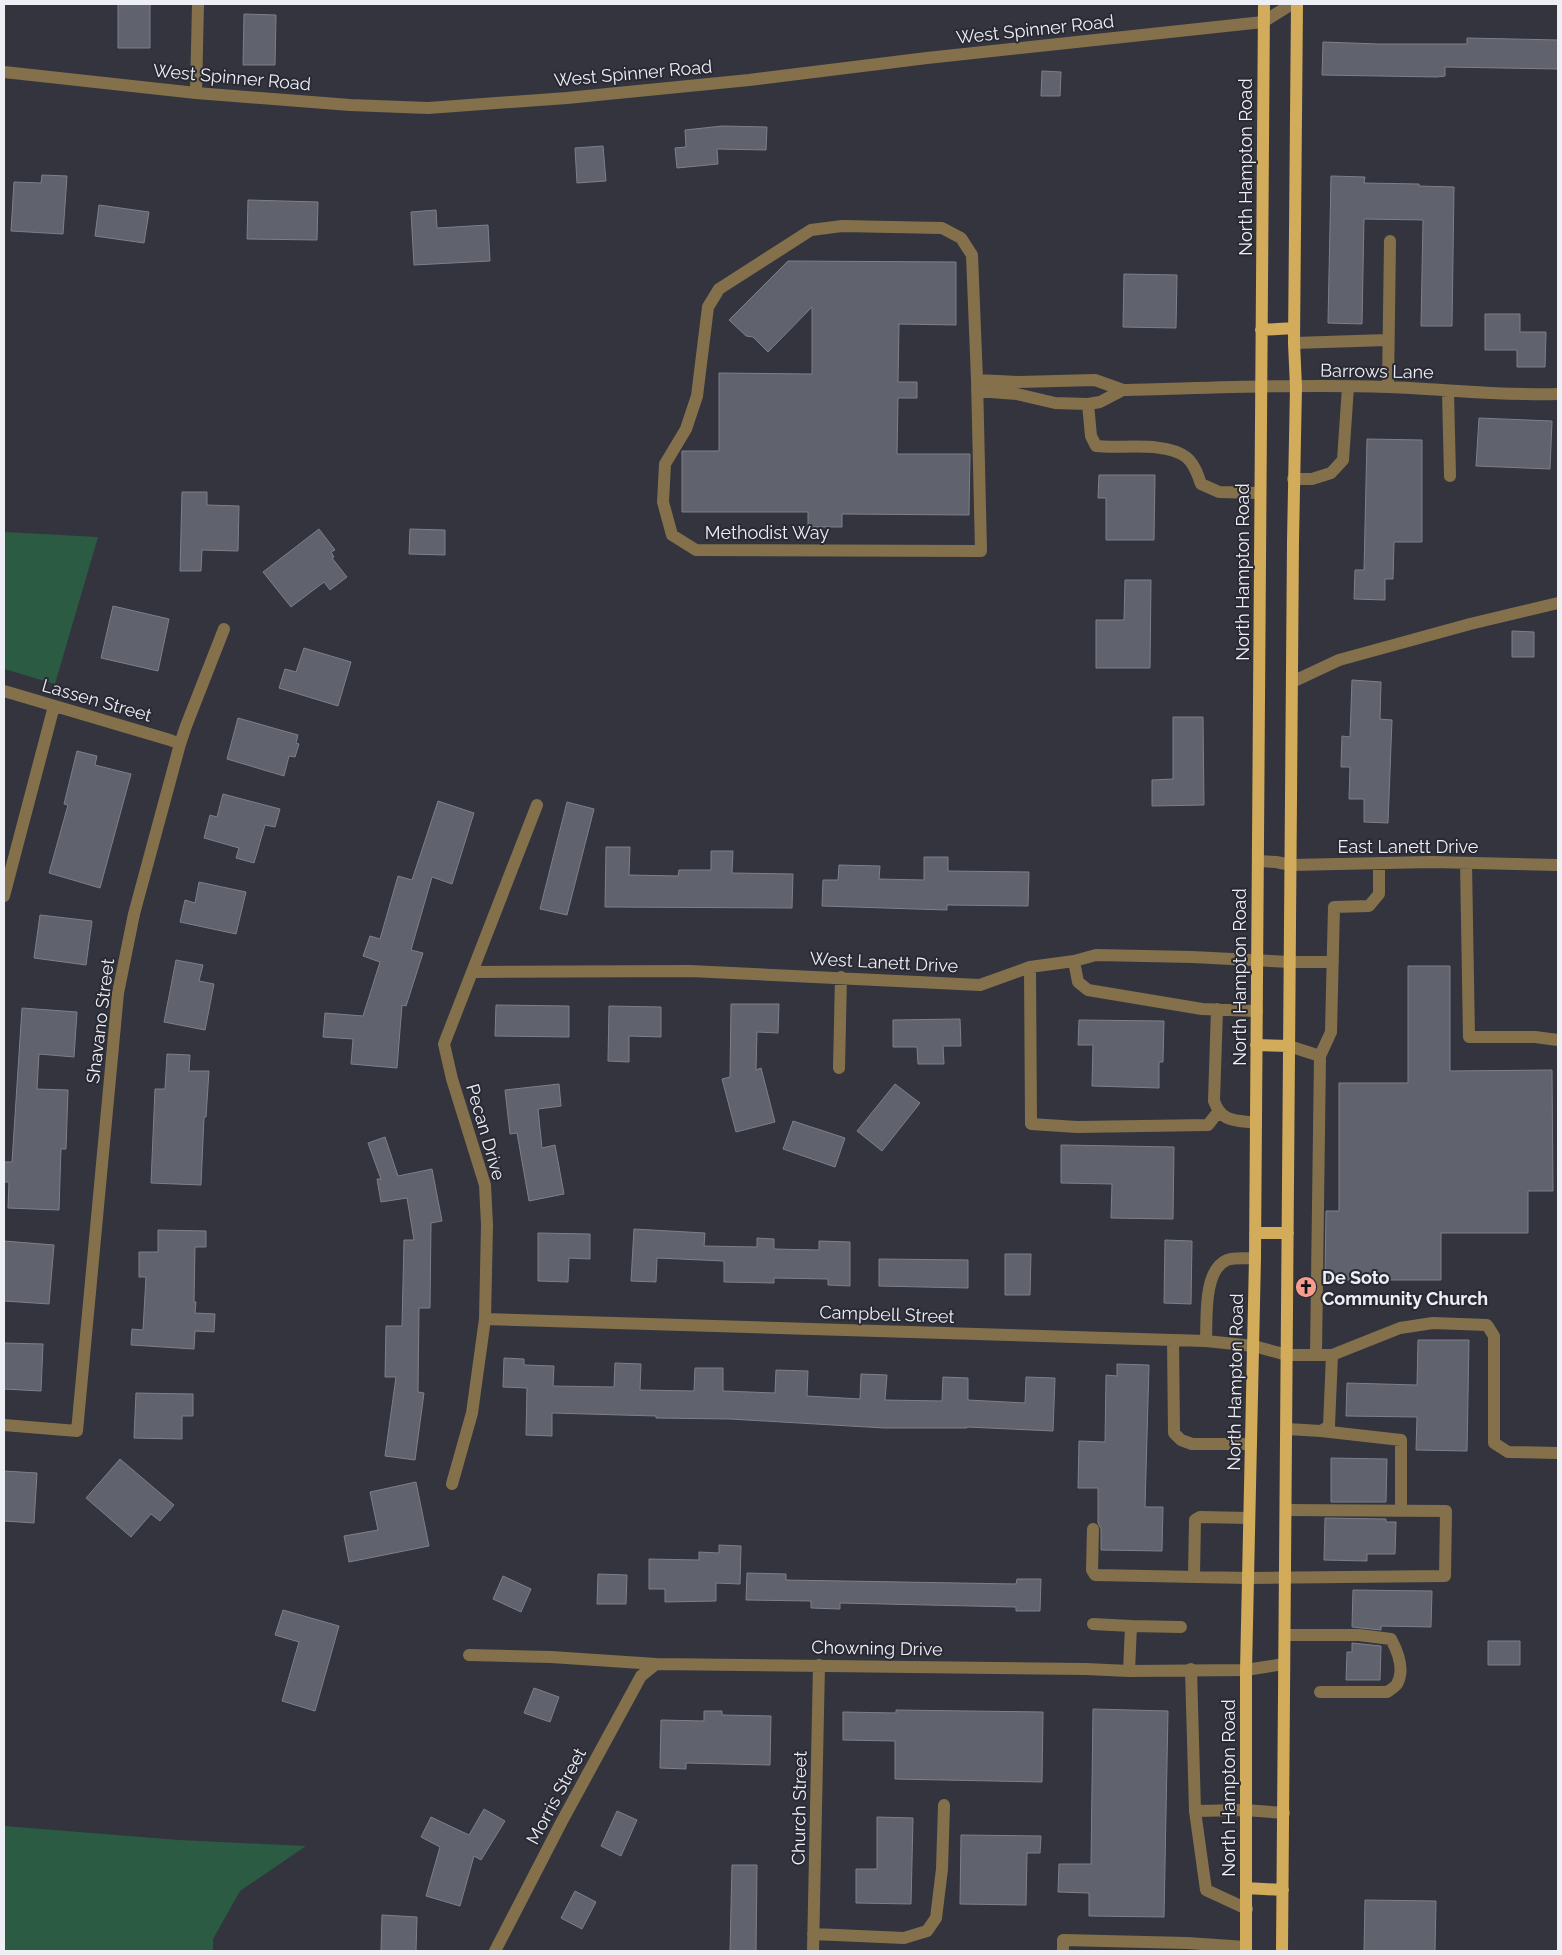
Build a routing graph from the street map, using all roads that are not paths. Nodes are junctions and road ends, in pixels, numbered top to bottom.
1 (198, 4) edge
2 (1264, 4) edge
3 (1292, 4) edge
4 (1297, 4) edge
5 (1263, 22) junction
6 (4, 72) edge
7 (196, 93) junction
8 (1390, 241) dead end
9 (1294, 328) junction
10 (1261, 330) junction
11 (1387, 340) junction
12 (1294, 342) junction
13 (977, 386) junction
14 (1261, 387) junction
15 (1296, 387) junction
16 (1348, 387) junction
17 (1388, 387) junction
18 (1123, 390) junction
19 (1453, 391) junction
20 (1558, 394) edge
21 (1088, 404) junction
22 (1450, 476) dead end
23 (1293, 479) junction
24 (1260, 494) junction
25 (1558, 604) edge
26 (224, 629) dead end
27 (1292, 682) junction
28 (4, 691) edge
29 (54, 706) junction
30 (180, 744) junction
31 (537, 805) dead end
32 (1258, 861) junction
33 (1379, 863) junction
34 (1466, 863) junction
35 (1290, 865) junction
36 (1558, 865) edge
37 (4, 896) edge
38 (1257, 960) junction
39 (1074, 961) junction
40 (1290, 962) junction
41 (1333, 962) junction
42 (1030, 968) junction
43 (473, 972) junction
44 (841, 977) junction
45 (1217, 1009) junction
46 (1257, 1011) junction
47 (1558, 1040) edge
48 (1256, 1045) junction
49 (1289, 1046) junction
50 (1320, 1056) junction
51 (839, 1068) dead end
52 (1218, 1112) junction
53 (1256, 1123) junction
54 (1288, 1233) junction
55 (1255, 1234) junction
56 (1255, 1258) junction
57 (485, 1319) junction
58 (1173, 1340) junction
59 (1206, 1341) junction
60 (1254, 1346) junction
61 (1287, 1355) junction
62 (1316, 1355) junction
63 (1332, 1355) junction
64 (4, 1425) edge
65 (1286, 1429) junction
66 (1322, 1431) junction
67 (1251, 1444) junction
68 (1558, 1453) edge
69 (452, 1484) dead end
70 (1286, 1510) junction
71 (1401, 1510) junction
72 (1250, 1518) junction
73 (1094, 1529) dead end
74 (1194, 1576) junction
75 (1248, 1578) junction
76 (1285, 1578) junction
77 (1093, 1624) dead end
78 (1131, 1626) junction
79 (1180, 1627) dead end
80 (1285, 1635) junction
81 (469, 1654) dead end
82 (656, 1664) junction
83 (1284, 1664) junction
84 (819, 1665) junction
85 (1191, 1669) junction
86 (1246, 1670) junction
87 (1129, 1671) junction
88 (1320, 1692) dead end
89 (944, 1805) dead end
90 (1245, 1810) junction
91 (1195, 1811) junction
92 (1284, 1813) junction
93 (1246, 1888) junction
94 (1283, 1890) junction
95 (1247, 1909) junction
96 (813, 1934) junction
97 (1187, 1947) edge
98 (1246, 1949) edge
99 (495, 1951) edge
100 (813, 1951) edge
101 (1063, 1951) edge
102 (1282, 1951) edge

1 - 7 street
2 - 5 main road, North Hampton Road
3 - 5 street
4 - 9 main road
5 - 7 street, West Spinner Road
5 - 10 main road, North Hampton Road
6 - 7 street, West Spinner Road
8 - 11 street
9 - 10 main road
9 - 12 main road
10 - 14 main road, North Hampton Road
11 - 12 street
11 - 17 street
12 - 15 main road
13 - 13 street, Methodist Way
13 - 18 street
13 - 21 street
14 - 15 street, Barrows Lane
14 - 18 street
14 - 24 main road, North Hampton Road
15 - 16 street, Barrows Lane
15 - 23 main road
16 - 17 street, Barrows Lane
16 - 23 street
17 - 19 street, Barrows Lane
18 - 21 street
19 - 20 street, Barrows Lane
19 - 22 street
21 - 24 street
23 - 27 main road
24 - 32 main road, North Hampton Road
25 - 27 street
26 - 30 street, Shavano Street
27 - 35 main road
28 - 29 street, Lassen Street
29 - 30 street, Lassen Street
29 - 37 street
30 - 64 street, Shavano Street
31 - 43 street, Pecan Drive
32 - 35 street, East Lanett Drive
32 - 38 main road, North Hampton Road
33 - 34 street, East Lanett Drive
33 - 35 street, East Lanett Drive
33 - 41 street
34 - 36 street, East Lanett Drive
34 - 47 street
35 - 40 main road
38 - 39 street, West Lanett Drive
38 - 40 street, West Lanett Drive
38 - 46 main road, North Hampton Road
39 - 42 street, West Lanett Drive
39 - 45 street
40 - 41 street, West Lanett Drive
40 - 49 main road
41 - 50 street
42 - 44 street, West Lanett Drive
42 - 52 street
43 - 44 street, West Lanett Drive
43 - 57 street, Pecan Drive
44 - 51 street
45 - 46 street
45 - 52 street
46 - 48 main road, North Hampton Road
48 - 49 main road
48 - 53 main road, North Hampton Road
49 - 50 street
49 - 54 main road
50 - 62 street
52 - 53 street
53 - 55 main road, North Hampton Road
54 - 55 main road
54 - 61 main road
55 - 56 main road, North Hampton Road
56 - 59 street
56 - 60 main road, North Hampton Road
57 - 58 street, Campbell Street
57 - 69 street, Pecan Drive
58 - 59 street, Campbell Street
58 - 67 street
59 - 60 street, Campbell Street
60 - 61 street, Campbell Street
60 - 67 main road, North Hampton Road
61 - 62 street, Campbell Street
61 - 65 main road
62 - 63 street, Campbell Street
63 - 66 street
63 - 68 street
65 - 66 street
65 - 70 main road
66 - 71 street
67 - 72 main road, North Hampton Road
70 - 71 street
70 - 76 main road
71 - 76 street
72 - 74 street
72 - 75 main road, North Hampton Road
73 - 74 street
74 - 75 street
75 - 76 street
75 - 86 main road, North Hampton Road
76 - 80 main road
77 - 78 street
78 - 79 street
78 - 87 street
80 - 83 main road
80 - 88 street
81 - 82 street, Chowning Drive
82 - 84 street, Chowning Drive
82 - 99 street, Morris Street
83 - 86 street, Chowning Drive
83 - 92 main road
84 - 87 street, Chowning Drive
84 - 96 street, Church Street
85 - 86 street, Chowning Drive
85 - 87 street, Chowning Drive
85 - 91 street
86 - 90 main road, North Hampton Road
89 - 96 street
90 - 91 street
90 - 92 street
90 - 93 main road, North Hampton Road
91 - 95 street
92 - 94 main road
93 - 94 main road
93 - 95 main road, North Hampton Road
94 - 102 main road
95 - 98 main road, North Hampton Road
96 - 100 street, Church Street
97 - 98 street
97 - 101 street

